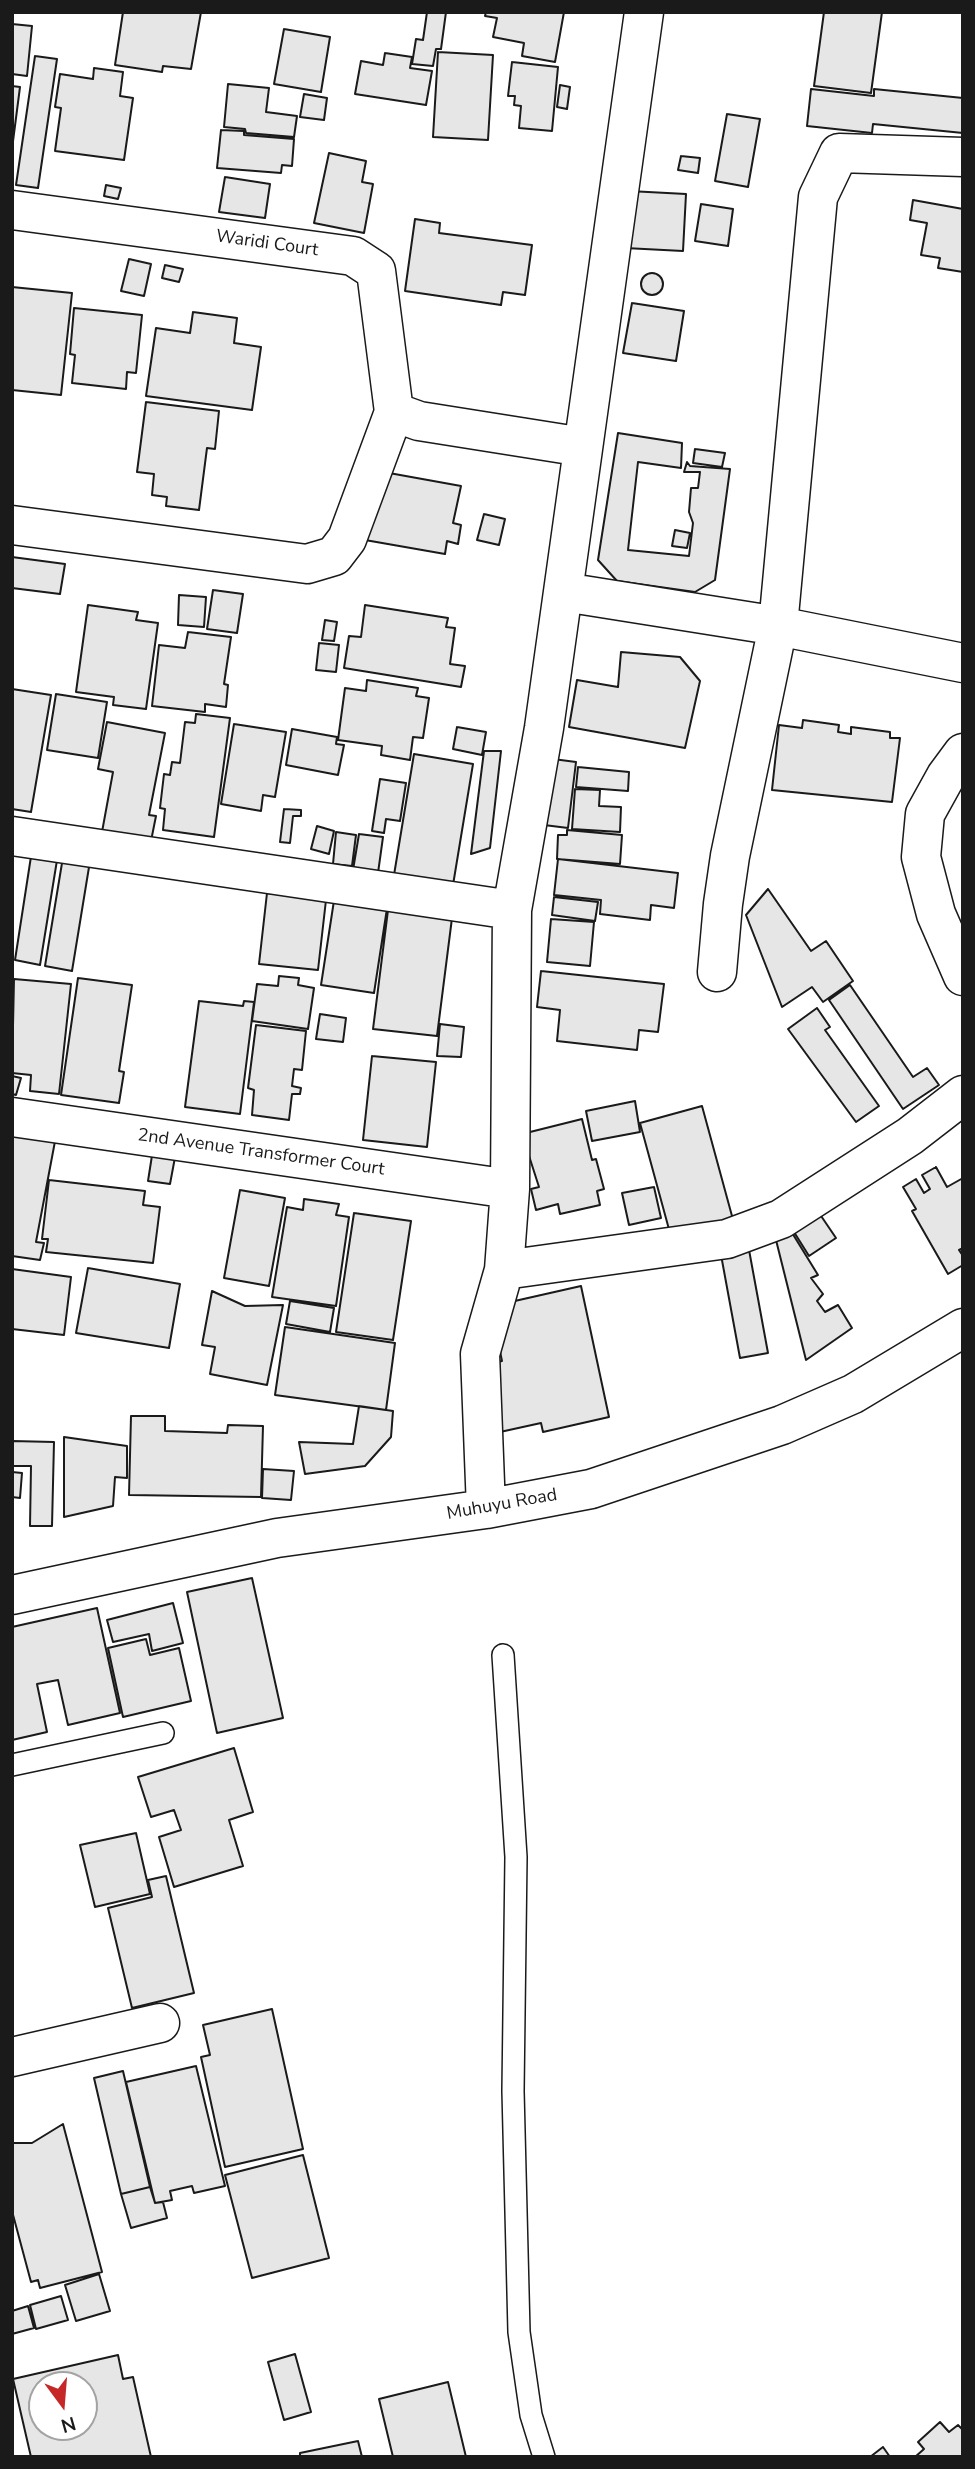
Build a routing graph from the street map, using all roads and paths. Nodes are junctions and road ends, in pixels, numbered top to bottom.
1 (644, 12) edge
2 (963, 157) edge
3 (12, 210) edge
4 (394, 412) junction
5 (583, 447) junction
6 (12, 525) edge
7 (564, 592) junction
8 (778, 626) junction
9 (963, 663) edge
10 (963, 753) edge
11 (12, 836) edge
12 (512, 911) junction
13 (718, 972) dead end
14 (963, 976) edge
15 (963, 1095) edge
16 (12, 1117) edge
17 (510, 1189) junction
18 (504, 1270) junction
19 (963, 1328) edge
20 (486, 1508) junction
21 (12, 1595) edge
22 (503, 1655) dead end
23 (163, 1733) dead end
24 (12, 1765) edge
25 (160, 2023) dead end
26 (12, 2057) edge
27 (544, 2457) edge

1 - 5 street
2 - 8 street
3 - 4 street, Waridi Court
4 - 5 street
4 - 6 street, Waridi Court
5 - 7 street
7 - 8 street
7 - 12 street
8 - 9 street
8 - 13 street
10 - 14 street
11 - 12 street
12 - 17 street
15 - 18 street
16 - 17 street, 2nd Avenue Transformer Court
17 - 18 street
18 - 20 street
19 - 20 street, Muhuyu Road
20 - 21 street, Muhuyu Road
22 - 27 lane
23 - 24 lane
25 - 26 street

